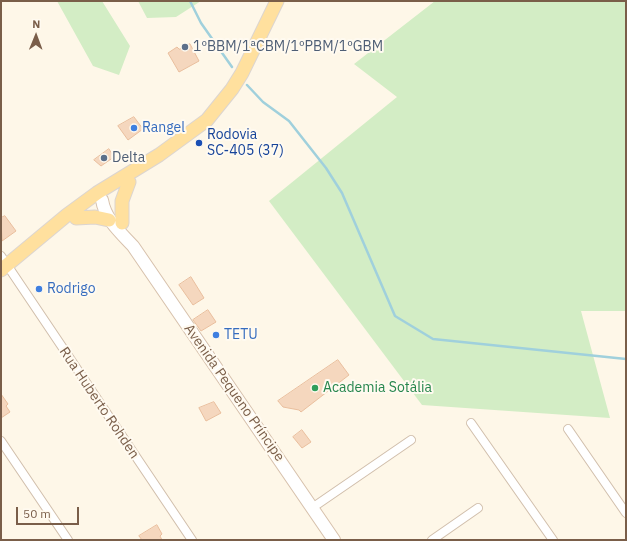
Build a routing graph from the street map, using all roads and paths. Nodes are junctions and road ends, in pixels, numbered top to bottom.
1 (277, 1) edge
2 (159, 155) junction
3 (128, 182) junction
4 (99, 197) junction
5 (76, 218) junction
6 (116, 221) junction
7 (46, 234) junction
8 (3, 264) edge
9 (471, 422) dead end
10 (568, 429) dead end
11 (411, 440) dead end
12 (1, 441) edge
13 (312, 508) junction
14 (478, 508) dead end
15 (626, 513) edge
16 (68, 540) edge
17 (192, 540) edge
18 (334, 540) edge
19 (432, 540) edge
20 (553, 540) edge

1 - 2 main road
2 - 3 main road
2 - 4 main road
3 - 4 main road
3 - 6 main road
4 - 5 main road
4 - 6 main road, Avenida Pequeno Príncipe
4 - 7 main road
5 - 6 main road
5 - 7 main road
6 - 13 main road, Avenida Pequeno Príncipe
7 - 8 main road
8 - 17 street, Rua Huberto Rohden
9 - 20 street
10 - 15 street
11 - 13 street
12 - 16 street
13 - 18 main road, Avenida Pequeno Príncipe
14 - 19 street

